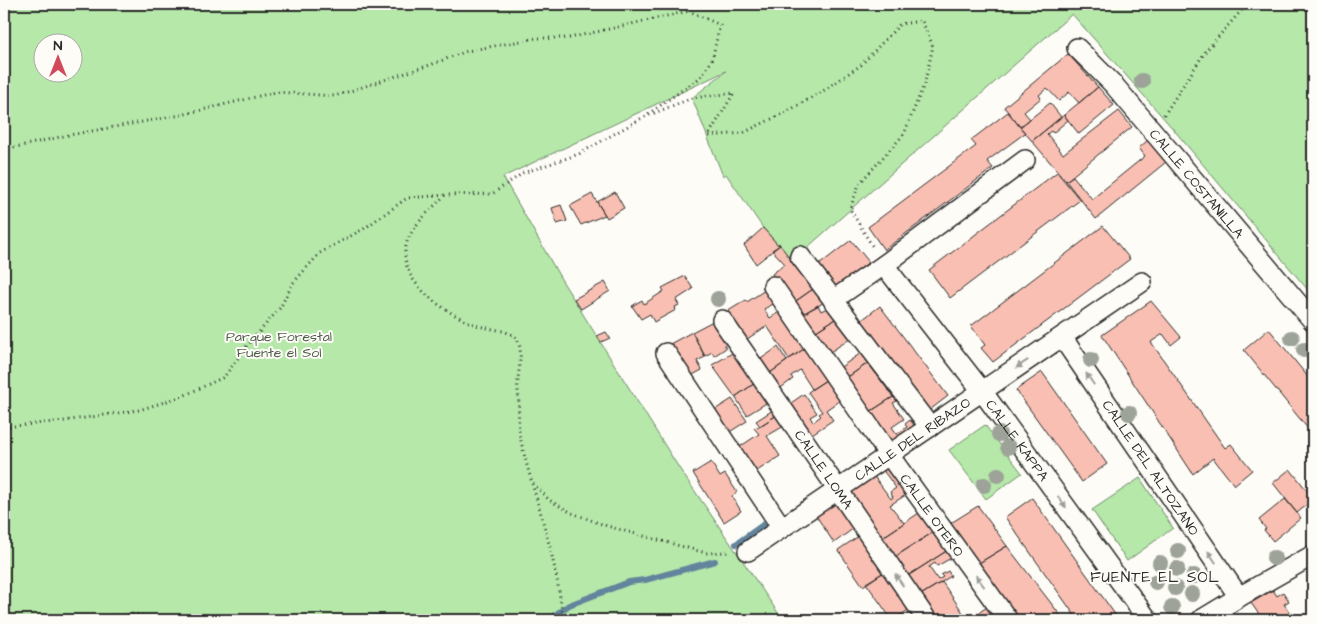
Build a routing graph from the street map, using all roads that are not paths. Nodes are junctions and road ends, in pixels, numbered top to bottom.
1 (1078, 48) dead end
2 (1024, 160) dead end
3 (800, 256) dead end
4 (884, 265) junction
5 (1142, 282) dead end
6 (773, 286) dead end
7 (833, 300) junction
8 (722, 320) dead end
9 (1313, 321) edge
10 (1062, 337) junction
11 (666, 354) dead end
12 (982, 391) junction
13 (930, 427) junction
14 (889, 455) junction
15 (837, 490) junction
16 (782, 528) junction
17 (748, 551) road end
18 (1313, 555) edge
19 (1239, 597) junction
20 (1214, 617) edge
21 (927, 620) edge
22 (1008, 620) edge
23 (1148, 620) edge

1 - 9 street, CALLE COSTANILLA
2 - 4 street
3 - 7 street
4 - 7 street
4 - 12 street, CALLE KAPPA
5 - 10 street, CALLE DEL RIBAZO
6 - 14 street, CALLE OTERO
7 - 13 street
8 - 15 street, CALLE LOMA
10 -> 12 street, CALLE DEL RIBAZO
19 -> 10 street, CALLE DEL ALTOZANO
11 - 16 street
12 - 13 street, CALLE DEL RIBAZO
12 -> 23 street, CALLE KAPPA
13 - 14 street, CALLE DEL RIBAZO
14 - 15 street, CALLE DEL RIBAZO
22 -> 14 street, CALLE OTERO
15 - 16 street, CALLE DEL RIBAZO
21 -> 15 street, CALLE LOMA
16 - 17 street, CALLE DEL RIBAZO
18 - 19 street
19 - 20 street

